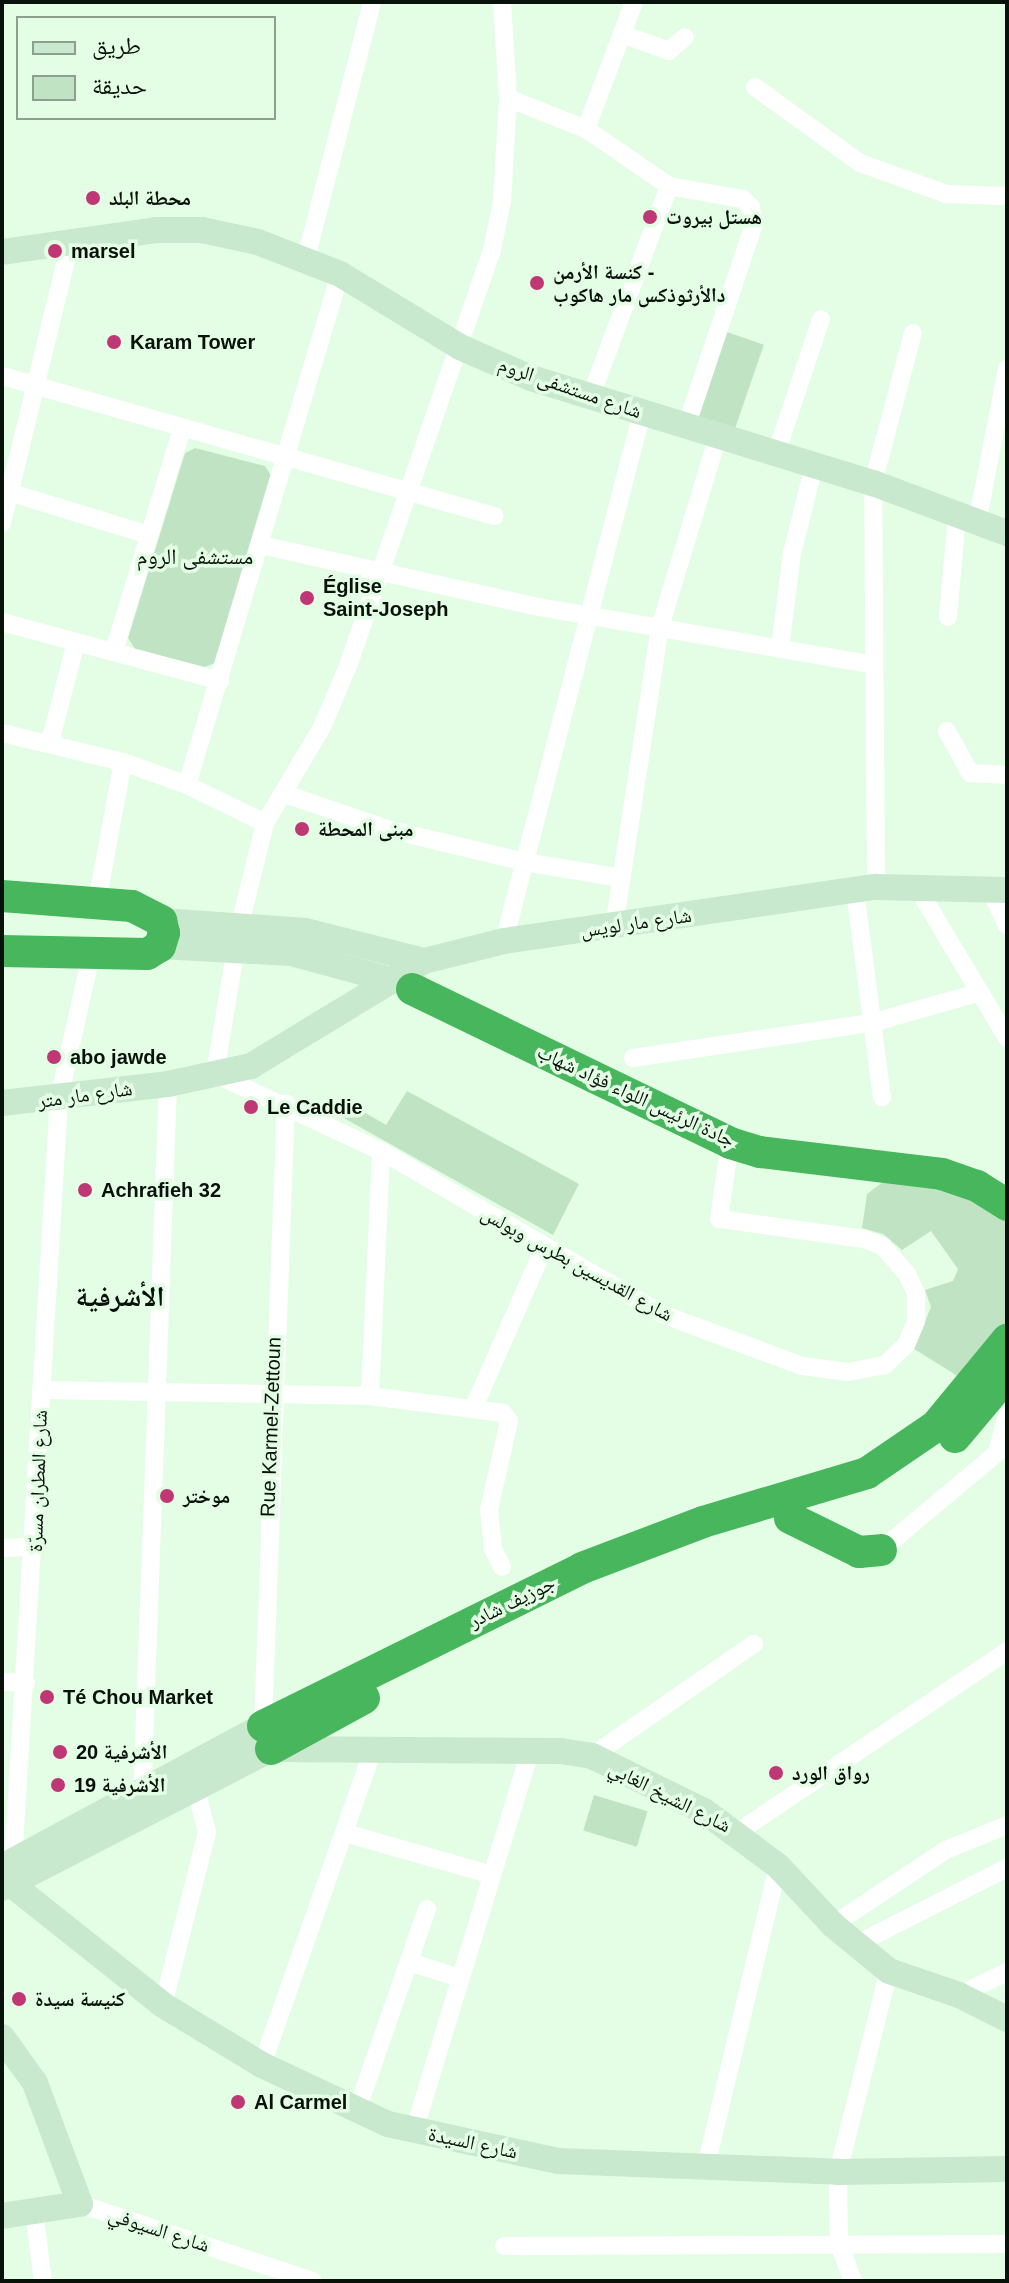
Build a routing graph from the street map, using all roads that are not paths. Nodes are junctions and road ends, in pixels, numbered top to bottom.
1 (372, 2) edge
2 (502, 2) edge
3 (634, 2) edge
4 (622, 34) junction
5 (685, 37) dead end
6 (755, 87) dead end
7 (508, 98) junction
8 (586, 129) junction
9 (669, 186) junction
10 (1007, 196) edge
11 (70, 244) junction
12 (2, 252) edge
13 (306, 258) junction
14 (340, 274) junction
15 (821, 319) dead end
16 (913, 333) dead end
17 (460, 347) junction
18 (1007, 369) edge
19 (2, 376) edge
20 (34, 386) junction
21 (591, 396) junction
22 (642, 413) junction
23 (686, 427) junction
24 (182, 429) junction
25 (718, 436) junction
26 (776, 454) junction
27 (285, 459) junction
28 (814, 466) junction
29 (873, 483) junction
30 (6, 490) edge
31 (406, 494) junction
32 (494, 516) dead end
33 (967, 519) junction
34 (2, 523) edge
35 (1007, 533) edge
36 (149, 535) junction
37 (261, 545) junction
38 (378, 575) junction
39 (587, 615) junction
40 (948, 617) dead end
41 (2, 622) edge
42 (660, 627) junction
43 (76, 642) junction
44 (780, 648) junction
45 (114, 651) junction
46 (874, 665) junction
47 (220, 681) junction
48 (947, 731) dead end
49 (2, 733) edge
50 (50, 743) junction
51 (123, 762) junction
52 (1007, 775) edge
53 (187, 785) junction
54 (285, 794) junction
55 (265, 823) junction
56 (524, 862) junction
57 (622, 878) junction
58 (915, 884) junction
59 (866, 888) junction
60 (1001, 892) edge
61 (2, 896) edge
62 (97, 902) junction
63 (2, 913) edge
64 (1007, 925) edge
65 (614, 927) junction
66 (2, 932) edge
67 (154, 932) junction
68 (239, 937) junction
69 (504, 941) junction
70 (2, 951) edge
71 (91, 955) junction
72 (416, 977) junction
73 (977, 993) junction
74 (871, 1023) junction
75 (1007, 1038) edge
76 (633, 1058) dead end
77 (215, 1074) junction
78 (168, 1084) junction
79 (882, 1097) dead end
80 (59, 1099) junction
81 (2, 1103) edge
82 (286, 1103) junction
83 (730, 1143) junction
84 (381, 1151) junction
85 (1007, 1180) edge
86 (1007, 1205) edge
87 (544, 1248) junction
88 (1007, 1340) edge
89 (1007, 1375) edge
90 (41, 1390) junction
91 (158, 1391) junction
92 (272, 1391) junction
93 (370, 1396) junction
94 (473, 1409) junction
95 (1007, 1415) edge
96 (790, 1518) junction
97 (36, 1547) junction
98 (2, 1548) edge
99 (881, 1550) joint
100 (502, 1567) dead end
101 (754, 1644) dead end
102 (1007, 1651) edge
103 (2, 1682) edge
104 (26, 1683) junction
105 (332, 1716) junction
106 (267, 1737) junction
107 (334, 1748) junction
108 (373, 1749) junction
109 (530, 1751) junction
110 (592, 1756) junction
111 (196, 1790) junction
112 (142, 1792) junction
113 (142, 1819) junction
114 (1007, 1825) edge
115 (738, 1832) junction
116 (345, 1833) junction
117 (778, 1866) junction
118 (1007, 1868) edge
119 (489, 1874) junction
120 (7, 1875) edge
121 (427, 1909) dead end
122 (833, 1925) junction
123 (855, 1945) junction
124 (409, 1962) junction
125 (889, 1971) junction
126 (1007, 1972) edge
127 (457, 1977) junction
128 (959, 1995) junction
129 (163, 2005) junction
130 (1007, 2019) edge
131 (2, 2037) edge
132 (262, 2065) junction
133 (356, 2113) junction
134 (414, 2131) junction
135 (706, 2166) junction
136 (1007, 2169) edge
137 (838, 2172) junction
138 (80, 2204) junction
139 (34, 2211) junction
140 (2, 2216) edge
141 (1007, 2244) edge
142 (839, 2245) junction
143 (504, 2246) dead end
144 (304, 2280) edge
145 (43, 2281) edge
146 (853, 2281) edge

1 - 13 street
2 - 7 street
3 - 4 street
4 - 5 street
4 - 8 street
6 - 10 street
7 - 8 street
7 - 17 street
8 - 9 street
9 - 21 street
9 - 23 street
11 - 12 street, شارع مستشفى الروم
11 - 13 street, شارع مستشفى الروم
11 - 20 street
13 - 14 street, شارع مستشفى الروم
14 - 17 street, شارع مستشفى الروم
14 - 27 street
15 - 26 street
16 - 29 street
17 - 21 street, شارع مستشفى الروم
17 - 31 street
18 - 33 street
19 - 20 street
20 - 24 street
20 - 30 street
21 - 22 street, شارع مستشفى الروم
22 - 23 street, شارع مستشفى الروم
22 - 39 street
23 - 25 street, شارع مستشفى الروم
24 - 27 street
24 - 36 street
25 - 26 street, شارع مستشفى الروم
25 - 42 street
26 - 28 street, شارع مستشفى الروم
27 - 31 street
27 - 37 street
28 - 29 street, شارع مستشفى الروم
28 - 44 street
29 - 33 street, شارع مستشفى الروم
29 - 46 street
30 - 34 street
30 - 36 street
31 - 32 street
31 - 38 street
33 - 35 street, شارع مستشفى الروم
33 - 40 street
36 - 45 street
37 - 38 street
37 - 47 street
38 - 39 street
38 - 54 street
39 - 42 street
39 - 56 street
41 - 43 street
42 - 44 street
42 - 57 street
43 - 45 street
43 - 50 street
44 - 46 street
45 - 47 street
46 - 59 street
47 - 53 street
48 - 52 street
49 - 50 street
50 - 51 street
51 - 53 street
51 - 62 street
53 - 55 street
54 - 55 street
54 - 56 street
55 - 68 street
56 - 57 street
56 - 69 street
57 - 65 street
58 - 59 street, شارع مار لويس
58 - 60 street, شارع مار لويس
58 - 73 street
59 - 65 street, شارع مار لويس
59 - 74 street
60 - 64 street
61 - 62 highway
62 - 67 highway
63 - 67 highway
65 - 69 street, شارع مار لويس
66 - 67 highway
67 - 68 street
67 - 71 highway
68 - 72 street
68 - 72 street
68 - 77 street
69 - 72 street, شارع مار لويس
70 - 71 highway
71 - 80 street, شارع المطران مسرّة
72 - 77 street, شارع مار لويس
72 - 83 highway, جادة الرئيس اللواء فؤاد شهاب
72 - 85 highway, جادة الرئيس اللواء فؤاد شهاب
73 - 74 street
73 - 75 street
74 - 76 street
74 - 79 street
77 - 78 street, شارع مار متر
77 - 82 street, شارع القديسين بطرس وبولس
78 - 80 street, شارع مار متر
78 - 91 street
80 - 81 street, شارع مار متر
80 - 90 street, شارع المطران مسرّة
82 - 84 street, شارع القديسين بطرس وبولس
82 - 92 street, Rue Karmel-Zettoun
83 - 86 highway, جادة الرئيس اللواء فؤاد شهاب
83 - 87 street, شارع القديسين بطرس وبولس
84 - 87 street, شارع القديسين بطرس وبولس
84 - 93 street
87 - 94 street
88 - 106 highway, جوزيف شادر
89 - 96 highway, جوزيف شادر
90 - 91 street
90 - 97 street, شارع المطران مسرّة
91 - 92 street
91 - 112 street
92 - 93 street
92 - 106 street, Rue Karmel-Zettoun
93 - 94 street
94 - 100 street
95 - 99 street
96 - 99 highway
96 - 105 highway, جوزيف شادر
97 - 98 street
97 - 104 street, شارع المطران مسرّة
101 - 110 street
102 - 115 street
103 - 104 street
104 - 120 street, شارع المطران مسرّة
105 - 106 highway, جوزيف شادر
105 - 107 highway
106 - 107 street, شارع الشيخ الغابي
106 - 111 street, جوزيف شادر
106 - 112 street, جوزيف شادر
107 - 108 street, شارع الشيخ الغابي
108 - 109 street, شارع الشيخ الغابي
108 - 116 street
109 - 110 street, شارع الشيخ الغابي
109 - 119 street
110 - 115 street, شارع الشيخ الغابي
111 - 113 street, جوزيف شادر
111 - 129 street
112 - 113 street
112 - 120 street, جوزيف شادر
113 - 120 street, جوزيف شادر
114 - 122 street
115 - 117 street, شارع الشيخ الغابي
116 - 119 street
116 - 132 street
117 - 122 street, شارع الشيخ الغابي
117 - 135 street
118 - 123 street
119 - 127 street
120 - 129 street, شارع السيدة
121 - 124 street
122 - 123 street, شارع الشيخ الغابي
123 - 125 street, شارع الشيخ الغابي
124 - 127 street
124 - 133 street
125 - 128 street, شارع الشيخ الغابي
125 - 137 street
126 - 128 street
127 - 134 street
128 - 130 street, شارع الشيخ الغابي
129 - 132 street, شارع السيدة
131 - 138 street
132 - 133 street, شارع السيدة
133 - 134 street, شارع السيدة
134 - 135 street, شارع السيدة
135 - 137 street, شارع السيدة
136 - 137 street, شارع السيدة
137 - 142 street
138 - 139 street, شارع السيوفي
138 - 144 street, شارع السيوفي
139 - 140 street, شارع السيوفي
139 - 145 street
141 - 142 street
142 - 143 street
142 - 146 street

